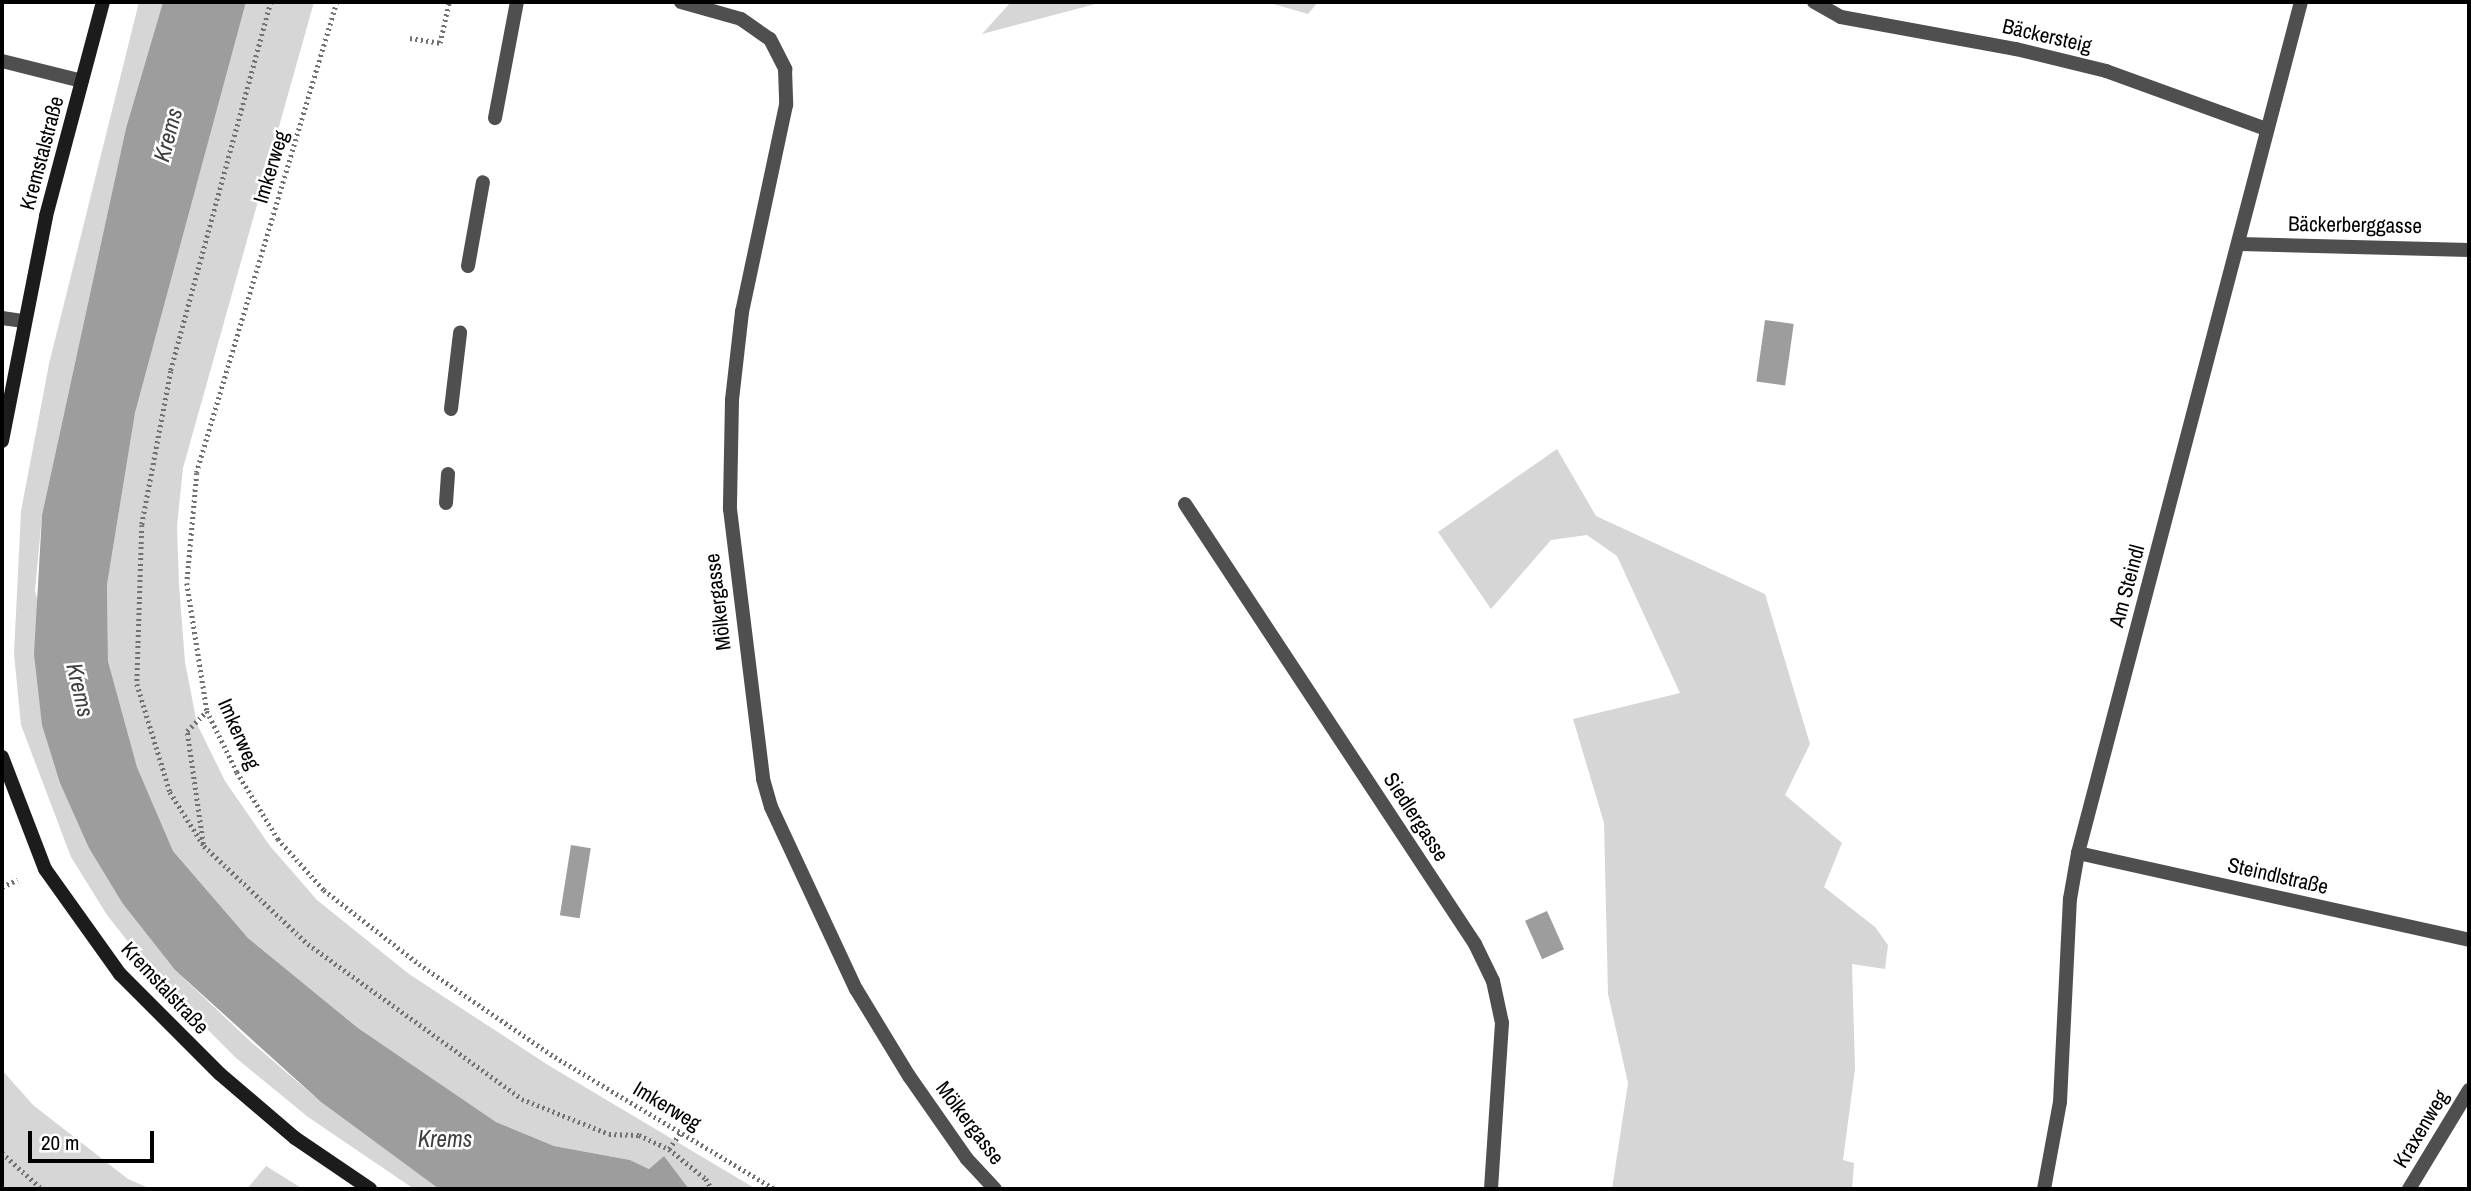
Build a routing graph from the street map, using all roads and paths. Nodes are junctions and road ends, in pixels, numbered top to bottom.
1 (103, 2) edge
2 (271, 2) edge
3 (337, 2) edge
4 (449, 2) edge
5 (517, 2) edge
6 (1814, 2) edge
7 (2301, 2) edge
8 (689, 3) edge
9 (410, 38) dead end
10 (2, 61) edge
11 (82, 80) junction
12 (495, 118) dead end
13 (2266, 130) junction
14 (484, 182) dead end
15 (2240, 244) junction
16 (2469, 250) edge
17 (468, 266) dead end
18 (2, 318) edge
19 (24, 321) junction
20 (460, 333) dead end
21 (451, 409) dead end
22 (2, 441) edge
23 (448, 474) dead end
24 (446, 503) dead end
25 (1185, 504) dead end
26 (207, 711) junction
27 (2, 757) edge
28 (204, 846) junction
29 (2078, 853) junction
30 (17, 880) dead end
31 (2, 887) edge
32 (2469, 940) edge
33 (2469, 1090) edge
34 (681, 1132) junction
35 (669, 1149) junction
36 (2, 1153) edge
37 (42, 1189) edge
38 (370, 1189) edge
39 (712, 1189) edge
40 (775, 1189) edge
41 (995, 1189) edge
42 (1492, 1189) edge
43 (2044, 1189) edge
44 (2409, 1189) edge

1 - 11 main road, Kremstalstraße
2 - 28 path
3 - 26 path, Imkerweg
4 - 9 path
5 - 12 street
6 - 13 street, Bäckersteig
7 - 13 street, Am Steindl
8 - 41 street, Mölkergasse
10 - 11 street
11 - 19 main road, Kremstalstraße
13 - 15 street, Am Steindl
14 - 17 street
15 - 16 street, Bäckerberggasse
15 - 29 street, Am Steindl
18 - 19 street
19 - 22 main road, Kremstalstraße
20 - 21 street
23 - 24 street
25 - 42 street, Siedlergasse
26 - 28 path
26 - 34 path, Imkerweg
27 - 38 main road, Kremstalstraße
28 - 35 path
29 - 32 street, Steindlstraße
29 - 43 street, Am Steindl
30 - 31 path
33 - 44 street, Kraxenweg
34 - 35 path
34 - 40 path, Imkerweg
35 - 39 path
36 - 37 path

